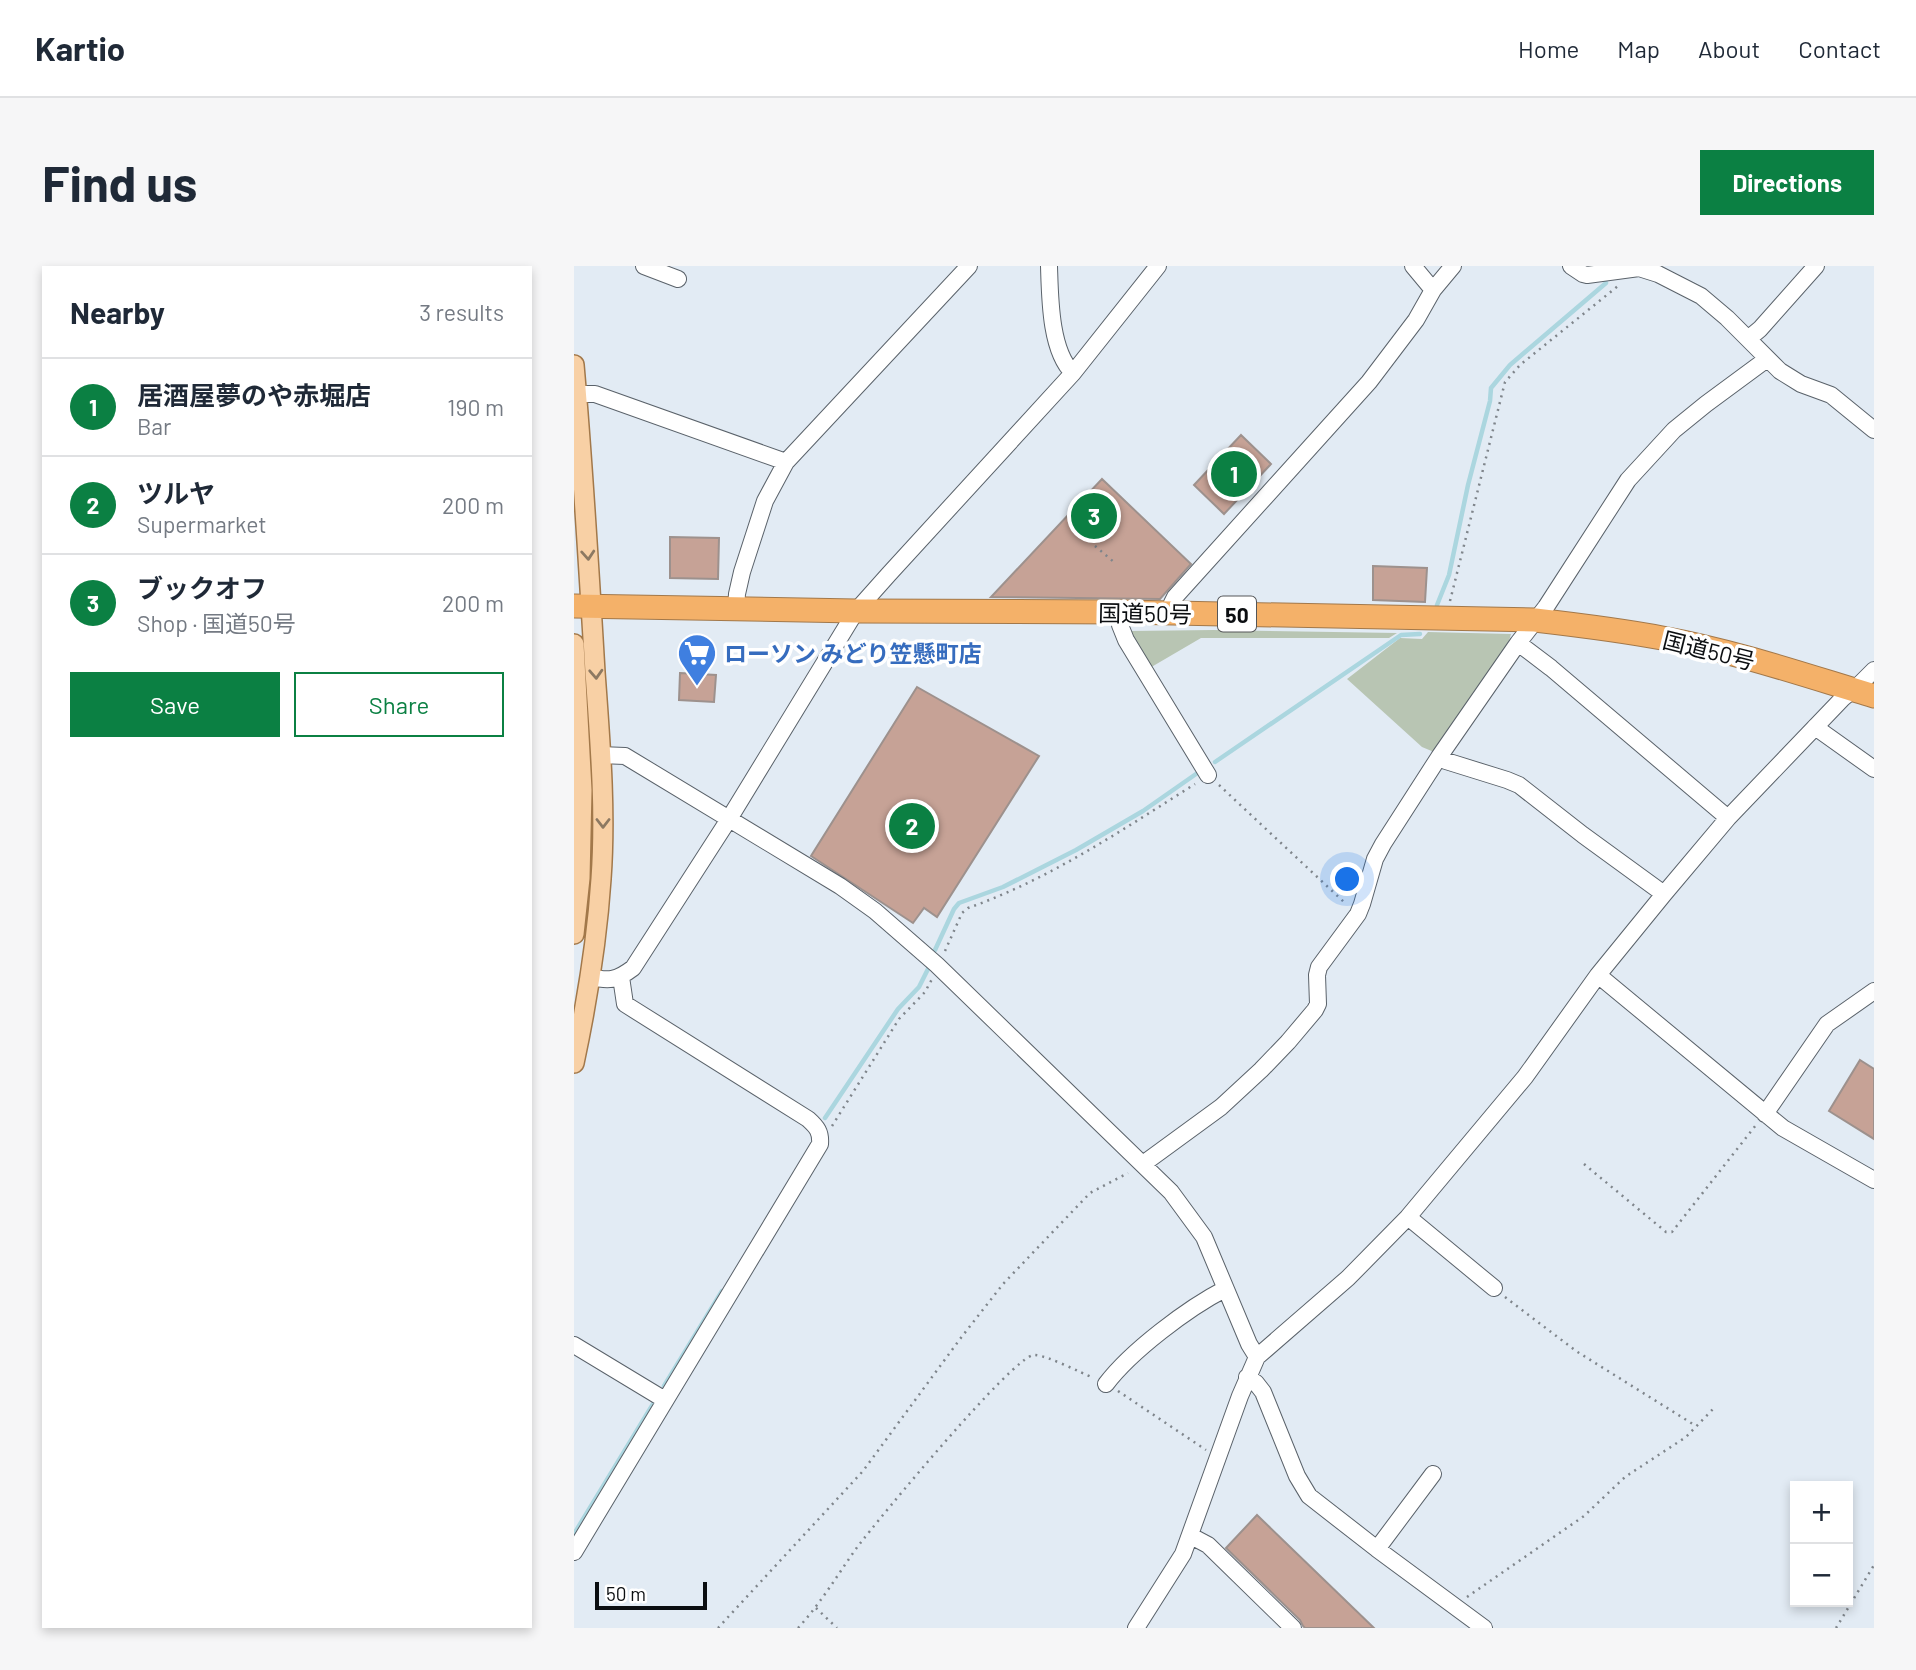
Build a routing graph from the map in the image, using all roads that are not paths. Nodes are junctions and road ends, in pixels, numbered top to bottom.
1 (644, 266) edge
2 (969, 266) edge
3 (1049, 266) edge
4 (1158, 266) edge
5 (1413, 266) edge
6 (1453, 266) edge
7 (1572, 266) edge
8 (1816, 266) edge
9 (678, 279) dead end
10 (1433, 290) junction
11 (1748, 339) junction
12 (1767, 359) junction
13 (574, 365) edge
14 (1073, 373) junction
15 (576, 394) junction
16 (1874, 430) edge
17 (786, 462) junction
18 (583, 606) edge
19 (736, 608) junction
20 (856, 611) junction
21 (1124, 612) junction
22 (1171, 613) junction
23 (1535, 620) junction
24 (574, 643) edge
25 (1518, 643) junction
26 (1874, 670) edge
27 (1863, 693) edge
28 (1815, 727) junction
29 (600, 755) junction
30 (1439, 757) junction
31 (1874, 768) edge
32 (1208, 775) road end
33 (1728, 818) junction
34 (729, 819) junction
35 (1664, 894) junction
36 (574, 934) edge
37 (1598, 975) junction
38 (589, 977) junction
39 (621, 977) junction
40 (1874, 991) edge
41 (574, 1063) edge
42 (1765, 1114) junction
43 (1143, 1164) junction
44 (1874, 1180) edge
45 (1408, 1217) junction
46 (1494, 1288) road end
47 (1225, 1289) junction
48 (574, 1345) edge
49 (1257, 1357) junction
50 (1247, 1377) junction
51 (1106, 1384) road end
52 (665, 1400) junction
53 (1433, 1474) dead end
54 (1191, 1536) junction
55 (1377, 1549) junction
56 (574, 1552) edge
57 (1136, 1628) edge
58 (1293, 1628) edge
59 (1484, 1628) edge

1 - 9 street
2 - 17 street
3 - 14 street
4 - 14 street
5 - 10 street
6 - 10 street
7 - 11 street
8 - 11 street
10 - 22 street
11 - 12 street
12 - 16 street
12 - 23 street
13 - 15 main road
14 - 20 street
15 - 17 street
15 -> 18 main road
17 - 19 street
18 - 19 highway, 国道50号 / 50
18 -> 29 main road
19 - 20 highway, 国道50号 / 50
20 - 21 highway, 国道50号 / 50
20 - 34 street
21 - 22 highway, 国道50号 / 50
21 - 32 street
22 - 23 highway, 国道50号 / 50
23 - 25 street
23 - 27 highway, 国道50号 / 50
24 - 36 main road
25 - 30 street
25 - 33 street
26 - 27 street
27 - 28 street
28 - 31 street
28 - 33 street
29 - 34 street
29 -> 38 main road
30 - 35 street
30 - 43 street
33 - 35 street
34 - 39 street
34 - 43 street
35 - 37 street
37 - 42 street
37 - 45 street
38 - 39 street
38 - 41 main road
39 - 52 street
40 - 42 street
42 - 44 street
43 - 47 street
45 - 46 street
45 - 49 street
47 - 49 street
47 - 51 street
48 - 52 street
49 - 50 street
50 - 54 street
50 - 55 street
52 - 56 street
53 - 55 street
54 - 57 street
54 - 58 street
55 - 59 street

